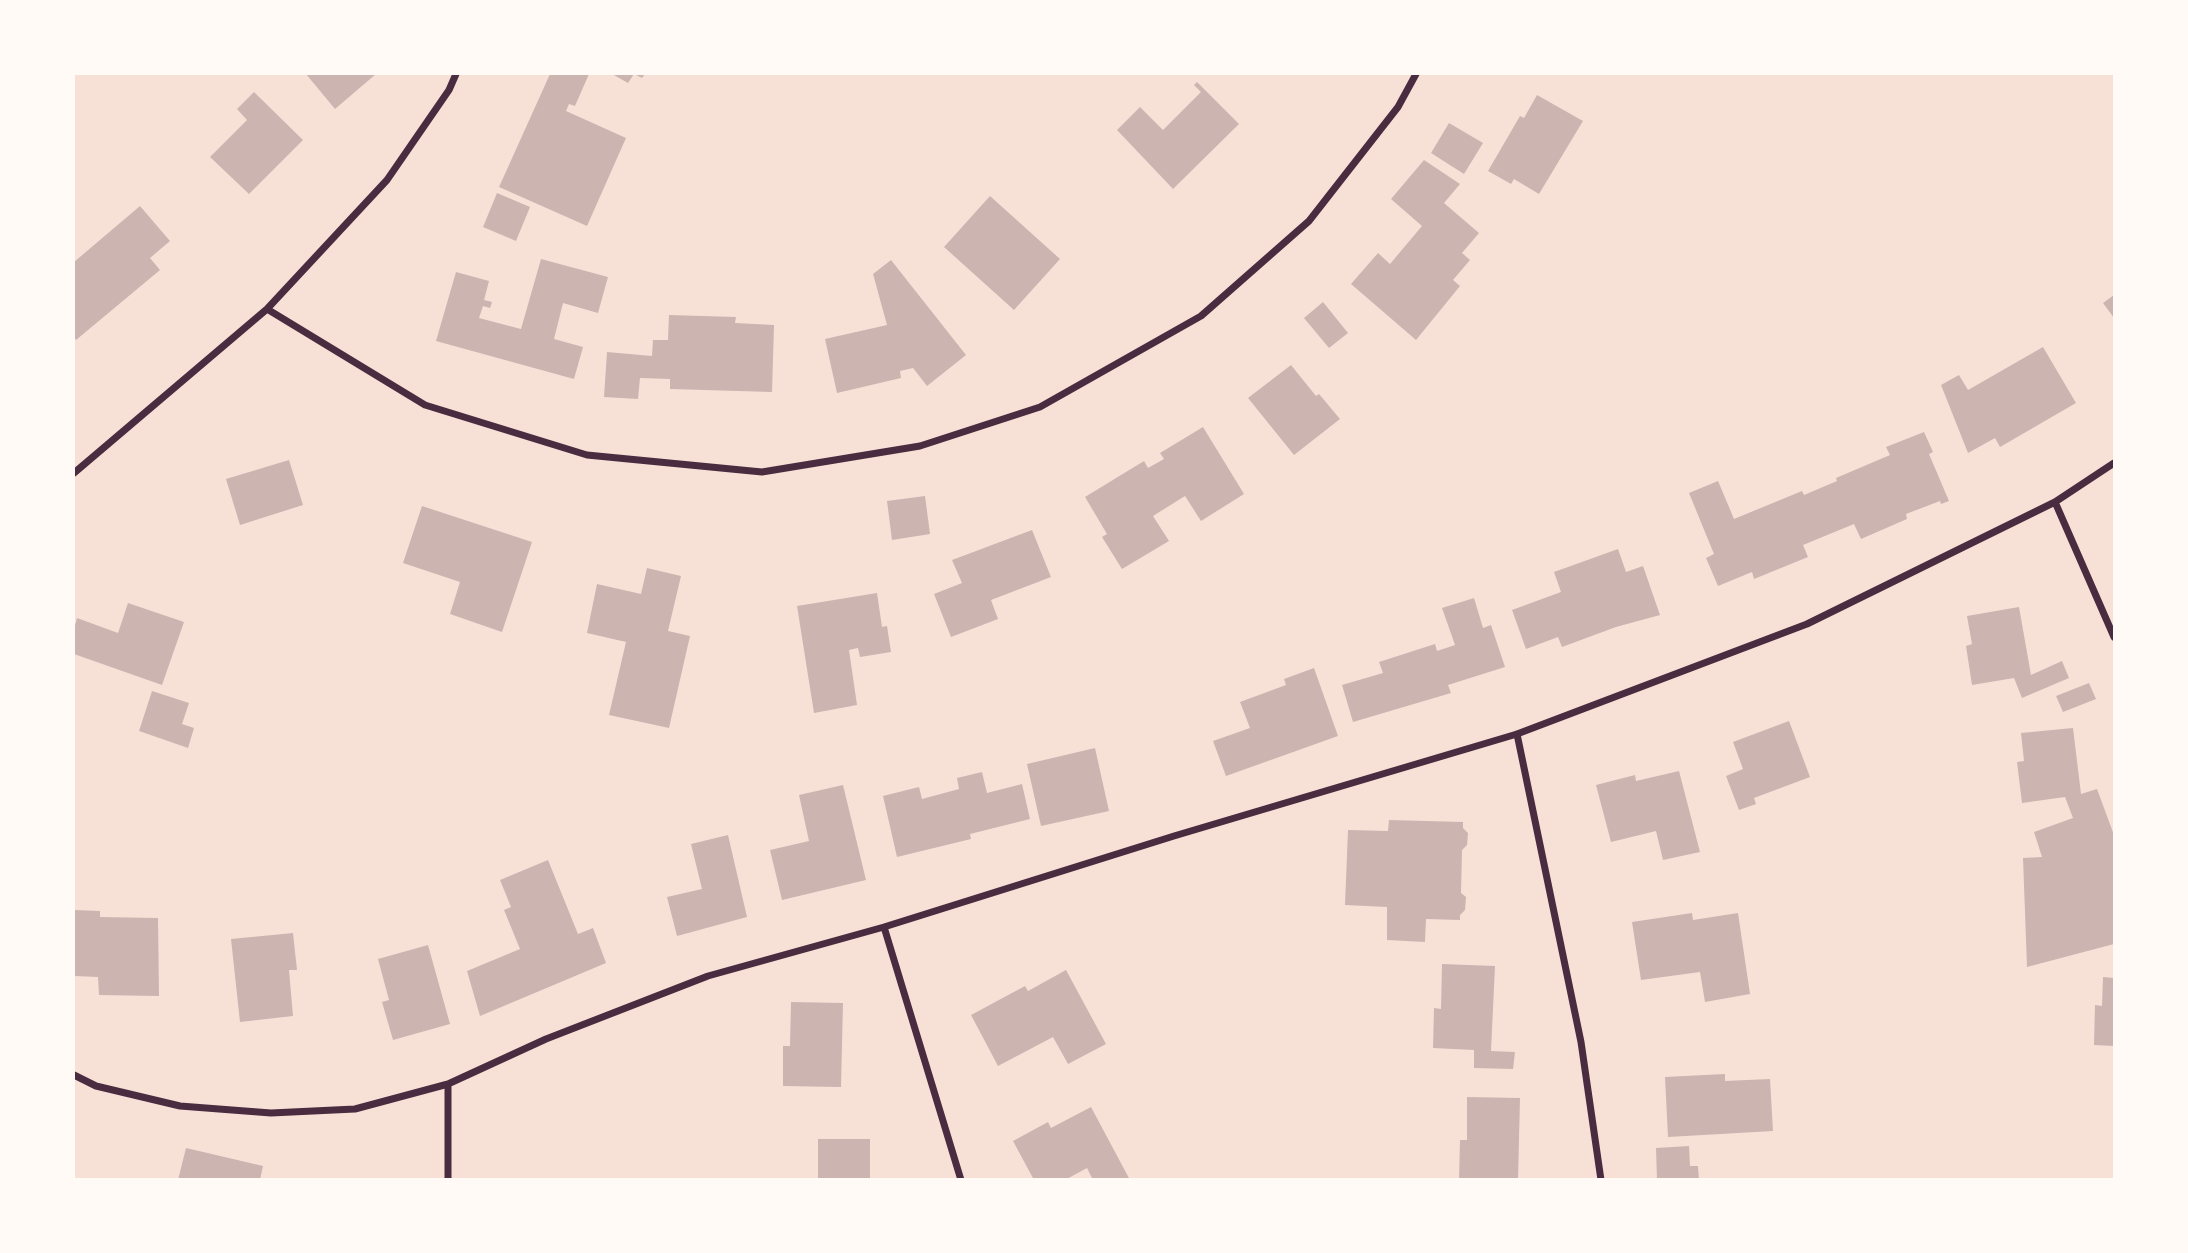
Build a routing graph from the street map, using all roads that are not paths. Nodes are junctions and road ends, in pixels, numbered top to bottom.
1 (456, 74) edge
2 (1416, 74) edge
3 (267, 309) junction
4 (2115, 463) edge
5 (74, 473) edge
6 (2055, 502) junction
7 (2115, 637) edge
8 (1517, 734) junction
9 (884, 927) junction
10 (74, 1075) edge
11 (448, 1084) junction
12 (448, 1180) edge
13 (961, 1180) edge
14 (1601, 1180) edge

1 - 3 street
2 - 3 street
3 - 5 street
4 - 6 street
6 - 7 street
6 - 8 street
8 - 9 street
8 - 14 street
9 - 11 street
9 - 13 street
10 - 11 street
11 - 12 street

